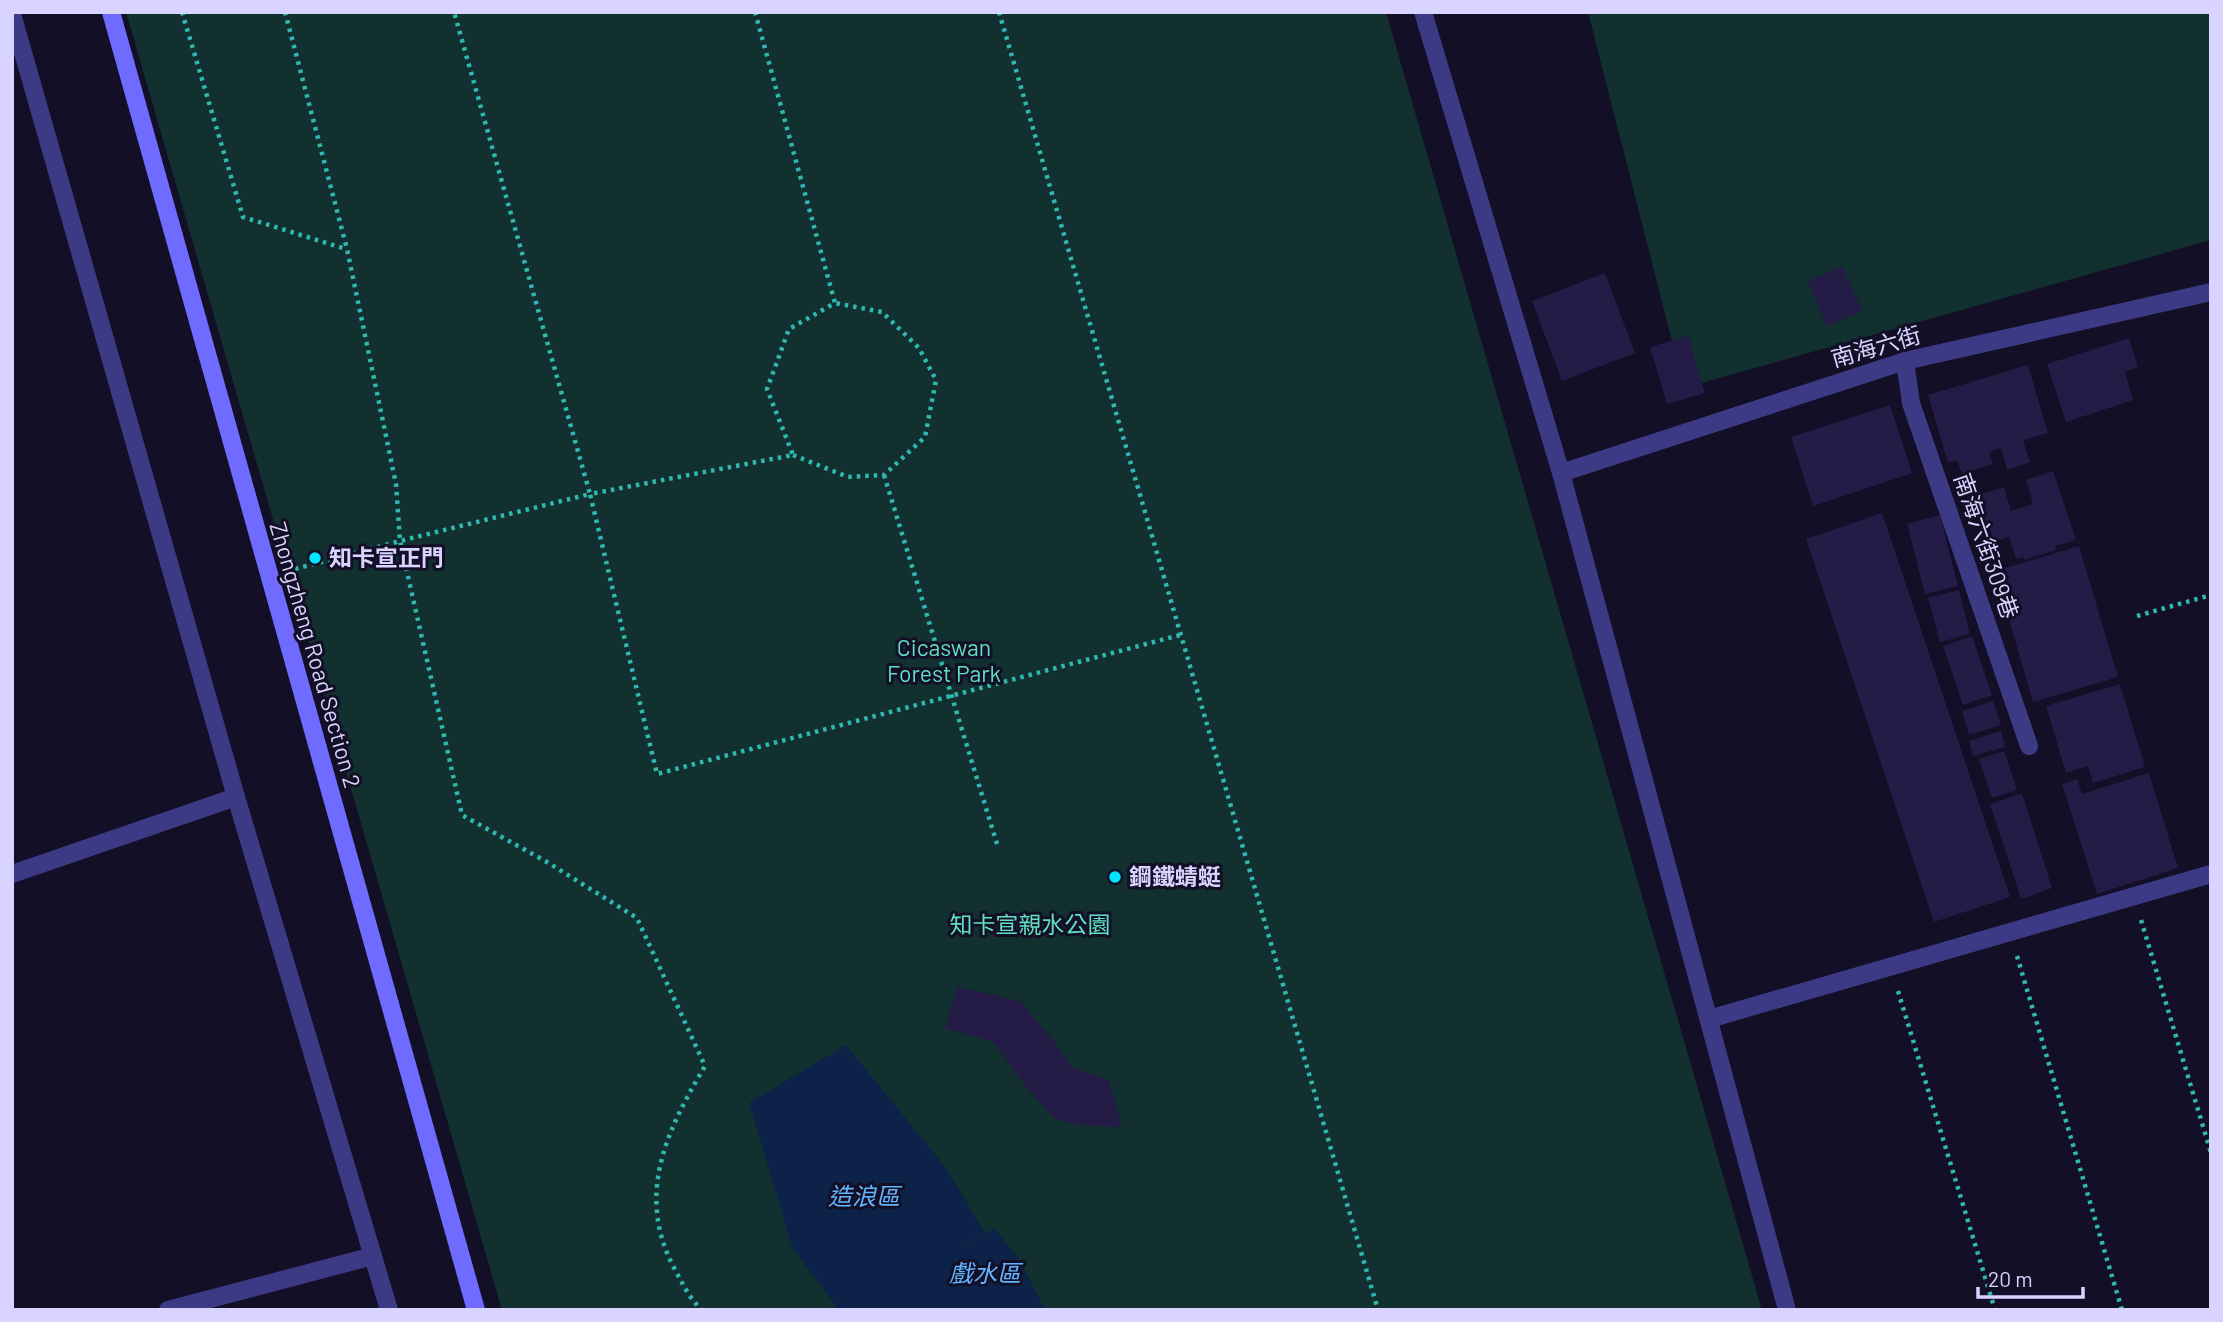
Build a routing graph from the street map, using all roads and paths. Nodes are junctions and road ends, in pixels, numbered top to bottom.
1 (111, 12) edge
2 (182, 12) edge
3 (285, 12) edge
4 (454, 12) edge
5 (755, 12) edge
6 (999, 12) edge
7 (1423, 12) edge
8 (12, 14) edge
9 (347, 249) junction
10 (2211, 292) edge
11 (835, 303) junction
12 (1905, 361) junction
13 (793, 455) junction
14 (1561, 473) junction
15 (884, 475) junction
16 (590, 494) junction
17 (400, 541) junction
18 (267, 576) junction
19 (2211, 595) edge
20 (2137, 616) dead end
21 (1180, 635) junction
22 (953, 694) junction
23 (2029, 746) dead end
24 (236, 797) junction
25 (997, 844) dead end
26 (2211, 873) edge
27 (12, 874) edge
28 (2134, 896) junction
29 (2009, 932) junction
30 (1890, 967) junction
31 (1709, 1020) junction
32 (2211, 1153) edge
33 (373, 1256) junction
34 (168, 1310) edge
35 (389, 1310) edge
36 (476, 1310) edge
37 (702, 1310) edge
38 (1378, 1310) edge
39 (1787, 1310) edge
40 (1995, 1310) edge
41 (2122, 1310) edge

1 - 18 street, Zhongzheng Road Section 2
2 - 9 path
3 - 9 path
4 - 16 path
5 - 11 path
6 - 21 path
7 - 14 street
8 - 24 street
9 - 17 path
10 - 12 street, 南海六街
11 - 13 path
11 - 15 path
12 - 14 street, 南海六街
12 - 23 street, 南海六街309巷
13 - 15 path
13 - 16 path
14 - 31 street
15 - 22 path
16 - 17 path
16 - 22 path
17 - 18 path
17 - 37 path
18 - 36 street, Zhongzheng Road Section 2
19 - 20 path
21 - 22 path
21 - 38 path
22 - 25 path
24 - 27 street
24 - 33 street
26 - 28 street
28 - 29 street
28 - 32 path
29 - 30 street
29 - 41 path
30 - 31 street
30 - 40 path
31 - 39 street
33 - 34 street
33 - 35 street

